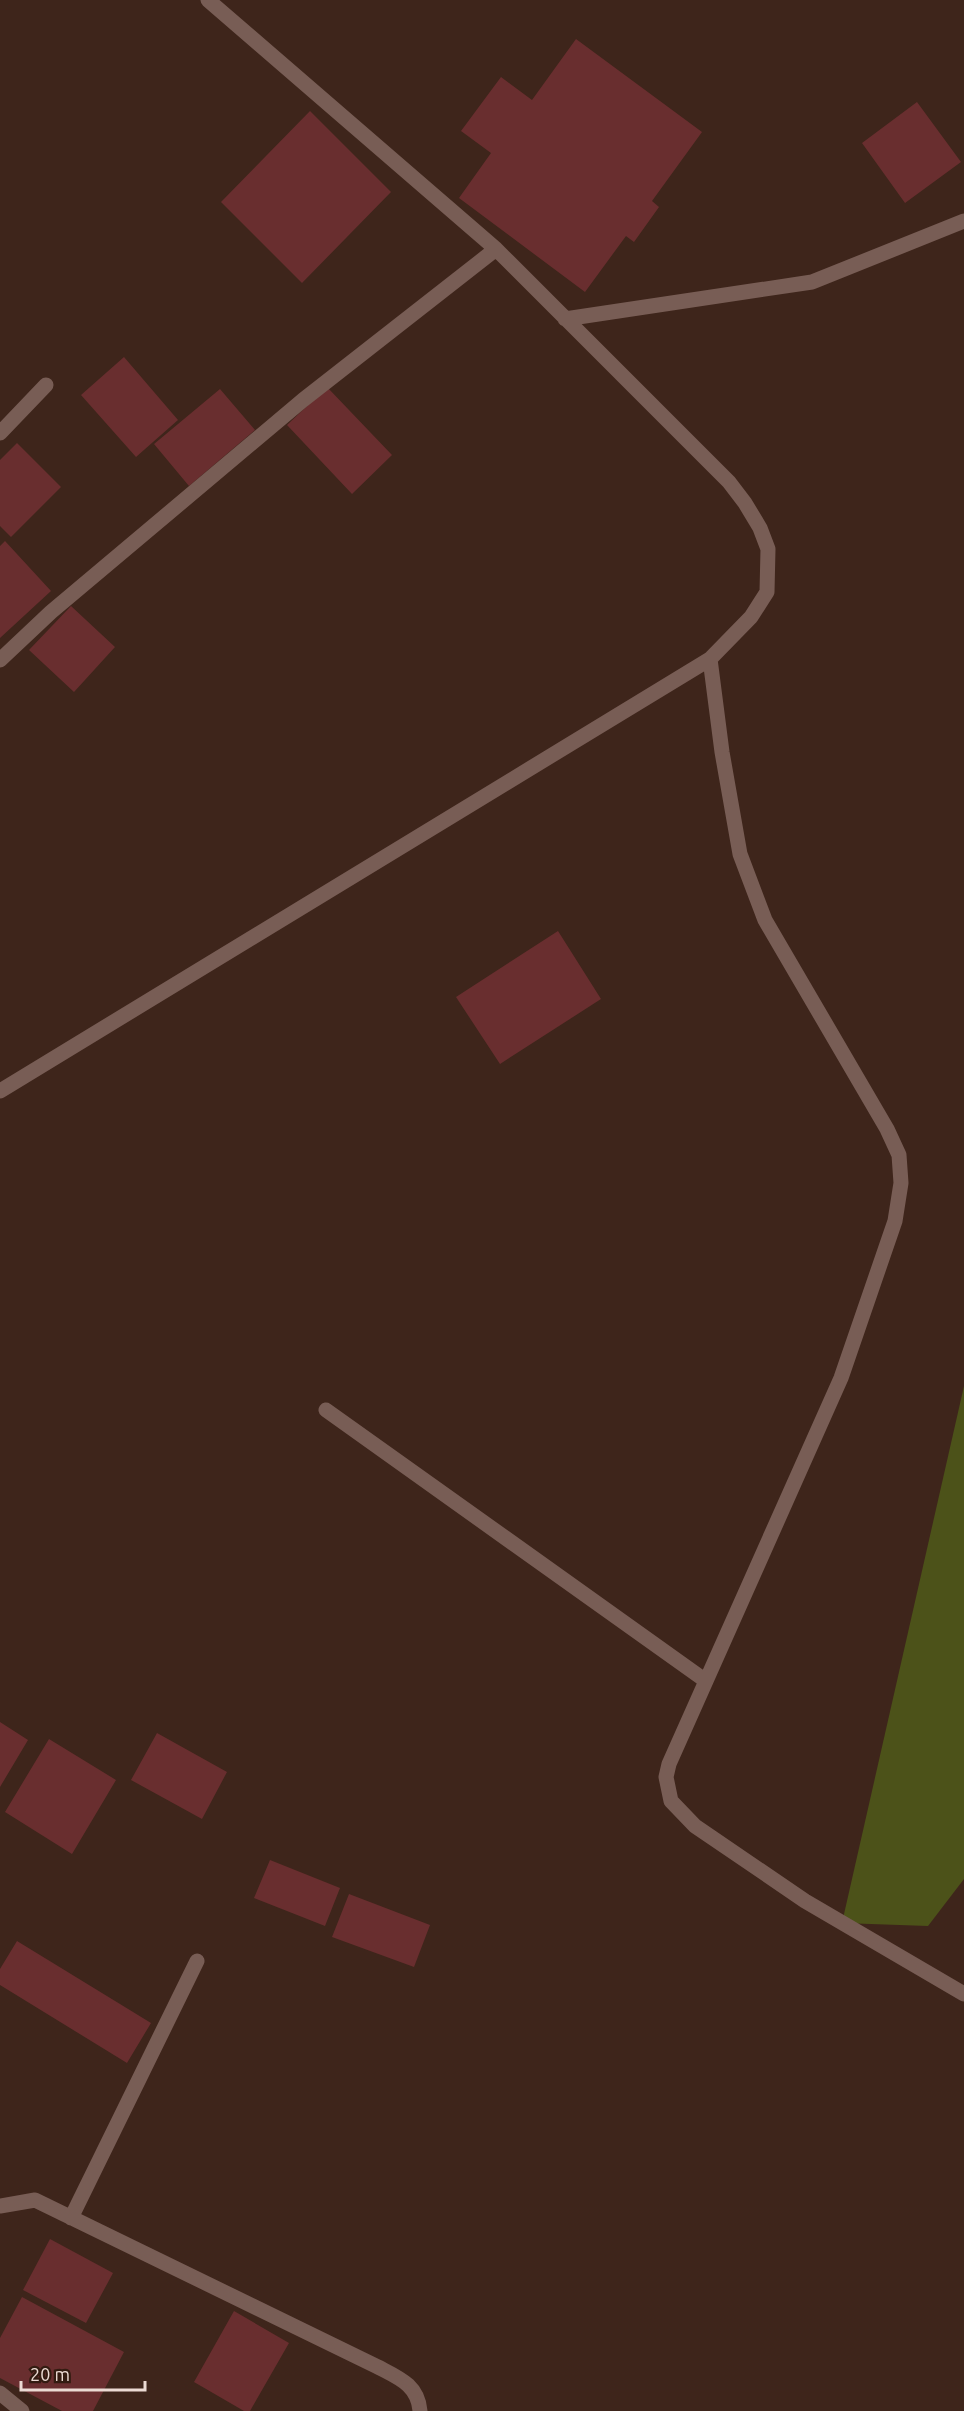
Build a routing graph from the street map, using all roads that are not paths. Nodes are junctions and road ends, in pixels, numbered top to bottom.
1 (208, 0) edge
2 (964, 221) edge
3 (496, 249) junction
4 (565, 319) junction
5 (46, 385) dead end
6 (0, 433) edge
7 (710, 659) junction
8 (0, 660) edge
9 (0, 1091) edge
10 (326, 1410) dead end
11 (706, 1681) junction
12 (197, 1961) dead end
13 (964, 1994) edge
14 (0, 2206) edge
15 (71, 2218) junction
16 (0, 2393) edge
17 (22, 2411) edge
18 (420, 2411) edge

1 - 3 street
2 - 4 street
3 - 4 street
3 - 8 street
4 - 7 street
5 - 6 street
7 - 9 street
7 - 11 street
10 - 11 street
11 - 13 street
12 - 15 street
14 - 15 street
15 - 18 street
16 - 17 street

